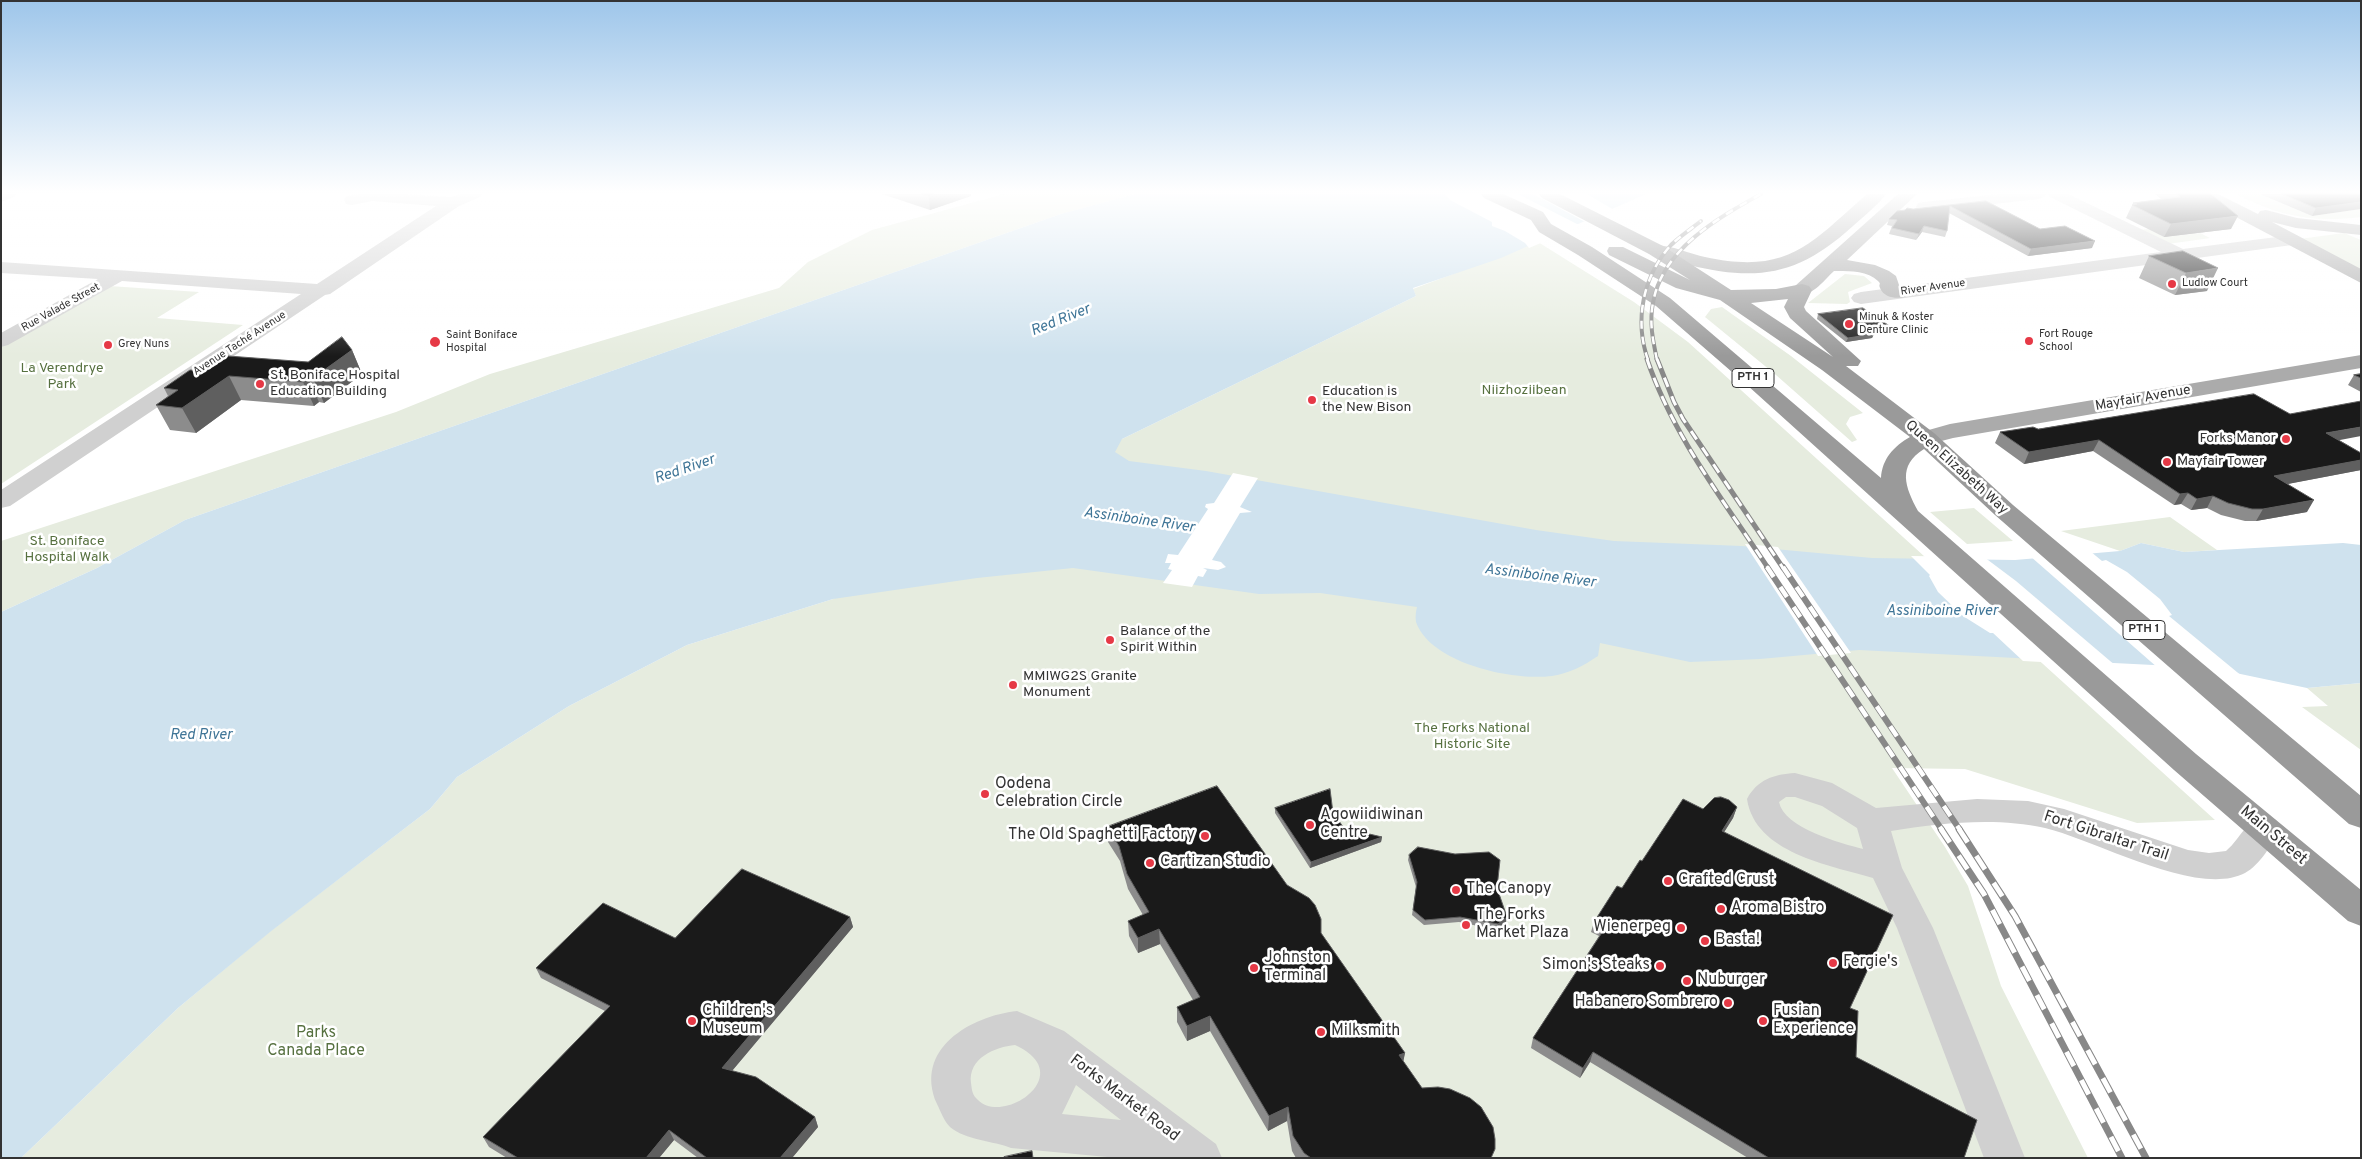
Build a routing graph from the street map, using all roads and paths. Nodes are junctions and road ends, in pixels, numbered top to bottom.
1 (383, 248) edge
2 (1594, 248) joint
3 (1653, 248) edge
4 (1814, 248) edge
5 (1849, 248) edge
6 (2168, 248) edge
7 (2227, 248) edge
8 (2307, 248) edge
9 (1656, 250) junction
10 (2180, 254) junction
11 (1830, 265) junction
12 (1, 266) edge
13 (120, 275) junction
14 (2361, 277) edge
15 (323, 290) junction
16 (1802, 290) junction
17 (1898, 293) junction
18 (1725, 295) junction
19 (1861, 298) dead end
20 (1, 340) edge
21 (2361, 362) edge
22 (1878, 401) junction
23 (1926, 438) junction
24 (1, 501) edge
25 (1910, 519) junction
26 (2361, 814) edge
27 (1871, 820) junction
28 (2264, 829) junction
29 (1885, 868) junction
30 (2361, 911) edge
31 (1046, 1040) junction
32 (995, 1128) junction
33 (1184, 1158) edge
34 (1202, 1158) edge
35 (2005, 1158) edge

1 - 15 street, Avenue Taché Avenue
2 - 18 highway
2 - 25 highway, PTH 1
3 - 9 highway, Queen Elizabeth Way / PTH 1
4 - 9 main road
5 - 11 main road
6 - 10 street
7 - 10 street, River Avenue
8 - 14 main road
9 - 18 highway, Queen Elizabeth Way / PTH 1
10 - 17 street, River Avenue
11 - 16 main road
11 - 17 main road
12 - 13 street
13 - 15 street
13 - 20 street, Rue Valade Street
15 - 24 street, Avenue Taché Avenue
16 - 18 highway
16 - 22 highway
17 - 19 street, River Avenue
18 - 22 highway, Queen Elizabeth Way / PTH 1
21 - 23 main road, Mayfair Avenue
22 - 23 highway, Queen Elizabeth Way / PTH 1
23 - 25 highway
23 - 26 highway, Queen Elizabeth Way / PTH 1
25 - 28 highway, Main Street / PTH 1
27 - 28 street, Fort Gibraltar Trail
27 - 29 street
27 - 29 street
28 - 30 highway, Main Street / PTH 1
29 - 35 street
31 - 32 street
31 - 32 street
31 - 34 street, Forks Market Road
32 - 33 street, Forks Market Road

